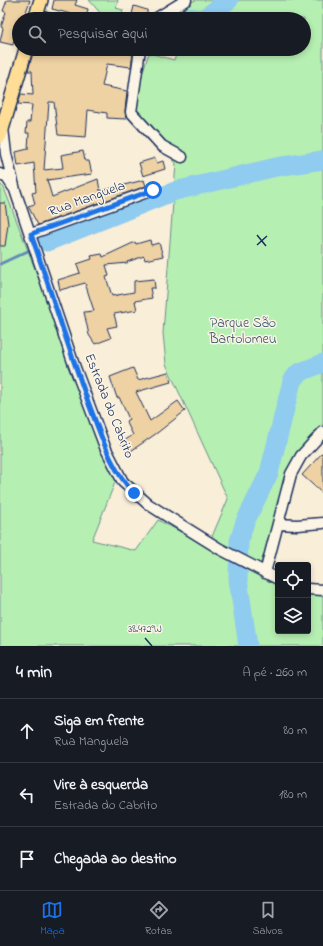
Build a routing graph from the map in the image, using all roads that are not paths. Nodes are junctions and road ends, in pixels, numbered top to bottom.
1 (41, 0) edge
2 (182, 1) edge
3 (37, 12) edge
4 (166, 12) edge
5 (24, 56) edge
6 (139, 56) edge
7 (1, 132) edge
8 (182, 157) dead end
9 (0, 174) edge
10 (15, 190) junction
11 (153, 190) dead end
12 (31, 236) junction
13 (323, 432) edge
14 (323, 523) edge
15 (278, 524) junction
16 (265, 573) junction
17 (275, 578) edge
18 (311, 589) edge
19 (323, 590) edge

1 - 3 main road
2 - 4 street
5 - 7 main road, Estrada do Cabrito
6 - 8 street
7 - 10 street, Estrada do Cabrito
9 - 10 street, Estrada do Cabrito
10 - 12 street, Estrada do Cabrito
11 - 12 street, Rua Manguela
12 - 16 street, Estrada do Cabrito
13 - 15 street
14 - 15 street
15 - 16 street
16 - 17 street, Estrada do Cabrito
18 - 19 street

